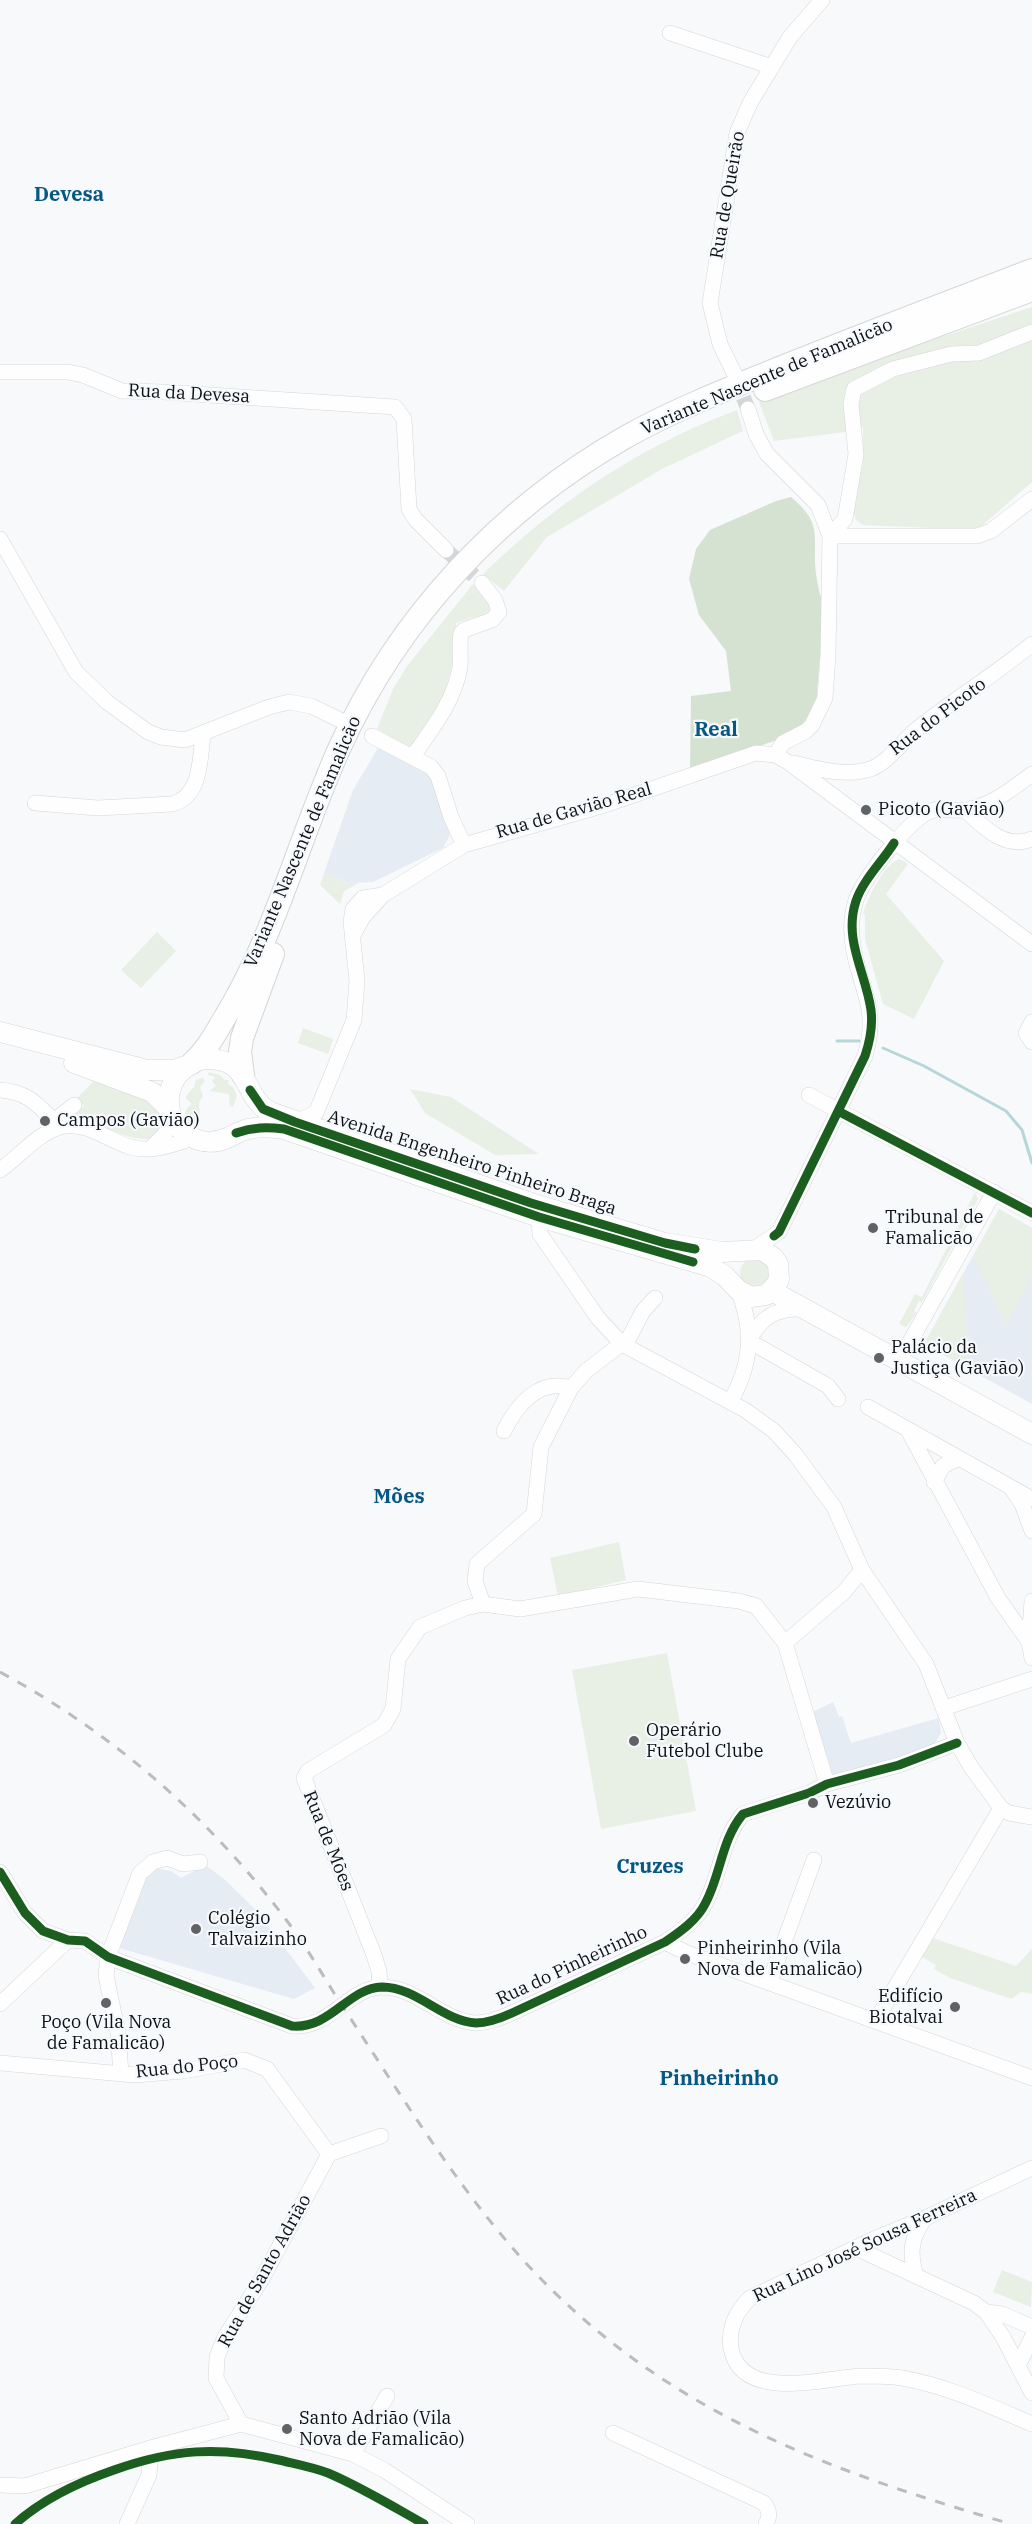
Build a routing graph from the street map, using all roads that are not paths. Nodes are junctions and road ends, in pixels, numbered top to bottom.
1 (814, 2) edge
2 (670, 33) dead end
3 (772, 67) junction
4 (1032, 270) edge
5 (1032, 290) edge
6 (1032, 332) edge
7 (0, 372) edge
8 (735, 375) tunnel mouth
9 (748, 410) tunnel mouth
10 (1032, 499) edge
11 (830, 536) junction
12 (0, 538) edge
13 (446, 550) tunnel mouth
14 (482, 583) tunnel mouth
15 (1032, 644) edge
16 (340, 720) dead end
17 (203, 734) junction
18 (372, 736) dead end
19 (413, 756) junction
20 (782, 758) junction
21 (836, 771) junction
22 (1032, 774) edge
23 (815, 782) junction
24 (35, 803) dead end
25 (965, 810) junction
26 (1032, 839) edge
27 (894, 843) junction
28 (464, 844) junction
29 (1032, 944) edge
30 (1032, 1022) edge
31 (0, 1032) edge
32 (25, 1040) junction
33 (1032, 1042) edge
34 (189, 1065) junction
35 (247, 1082) junction
36 (0, 1090) edge
37 (808, 1095) dead end
38 (74, 1105) dead end
39 (838, 1111) junction
40 (171, 1113) junction
41 (316, 1113) junction
42 (295, 1122) junction
43 (53, 1127) junction
44 (325, 1132) junction
45 (236, 1133) junction
46 (193, 1138) junction
47 (151, 1148) junction
48 (0, 1170) edge
49 (994, 1192) junction
50 (1032, 1213) edge
51 (539, 1216) junction
52 (779, 1232) junction
53 (750, 1249) junction
54 (779, 1268) junction
55 (735, 1287) junction
56 (772, 1291) junction
57 (655, 1298) dead end
58 (806, 1309) junction
59 (749, 1341) junction
60 (622, 1344) junction
61 (906, 1349) junction
62 (571, 1388) junction
63 (838, 1399) dead end
64 (730, 1402) junction
65 (868, 1407) dead end
66 (1032, 1420) edge
67 (908, 1430) junction
68 (504, 1431) dead end
69 (1032, 1434) edge
70 (959, 1458) junction
71 (934, 1482) junction
72 (1010, 1486) junction
73 (1032, 1499) edge
74 (1031, 1524) edge
75 (862, 1570) junction
76 (1032, 1599) edge
77 (483, 1605) junction
78 (1007, 1611) junction
79 (1029, 1642) junction
80 (785, 1643) junction
81 (1032, 1658) edge
82 (1032, 1679) edge
83 (944, 1708) junction
84 (957, 1743) junction
85 (826, 1784) junction
86 (1001, 1809) junction
87 (1032, 1817) edge
88 (814, 1860) dead end
89 (200, 1862) dead end
90 (0, 1872) edge
91 (69, 1940) junction
92 (665, 1942) junction
93 (108, 1957) junction
94 (768, 1983) junction
95 (380, 1987) junction
96 (0, 2004) edge
97 (876, 2019) junction
98 (0, 2063) edge
99 (121, 2074) junction
100 (1032, 2078) edge
101 (381, 2136) dead end
102 (330, 2154) junction
103 (1032, 2168) edge
104 (925, 2218) junction
105 (856, 2248) junction
106 (916, 2276) junction
107 (986, 2312) junction
108 (1032, 2326) edge
109 (1032, 2337) edge
110 (1018, 2366) junction
111 (1032, 2393) edge
112 (387, 2396) dead end
113 (241, 2424) junction
114 (1032, 2424) edge
115 (613, 2433) dead end
116 (154, 2447) junction
117 (353, 2454) junction
118 (0, 2485) edge
119 (127, 2524) edge
120 (467, 2524) edge
121 (766, 2524) edge

1 - 3 street, Rua de Queirão
2 - 3 street
3 - 8 street, Rua de Queirão
4 - 34 highway, Variante Nascente de Famalicão
5 - 35 highway, Variante Nascente de Famalicão
6 - 11 street
7 - 13 street, Rua da Devesa
9 - 11 street
10 - 11 street
11 - 20 street
12 - 17 street
14 - 19 street
15 - 21 street, Rua do Picoto
16 - 17 street
17 - 24 street
18 - 19 street
19 - 28 street
20 - 21 street, Rua do Picoto
20 - 23 street
20 - 28 street, Rua de Gavião Real
21 - 23 street, Rua do Picoto
22 - 25 street
23 - 27 street
25 - 26 street
25 - 27 street
27 - 29 street
27 - 39 street
28 - 41 street, Rua de Gavião Real
30 - 33 street
31 - 32 main road
32 - 34 main road, Avenida Engenheiro Pinheiro Braga
32 - 40 main road
34 - 35 main road, Avenida Engenheiro Pinheiro Braga
34 - 40 main road
35 - 42 main road, Avenida Engenheiro Pinheiro Braga
35 - 45 main road
36 - 43 street
37 - 39 street
38 - 43 street
39 - 49 street
39 - 52 street
40 - 46 main road
40 - 47 street
41 - 42 street
41 - 44 street
42 - 44 main road, Avenida Engenheiro Pinheiro Braga
43 - 47 street
43 - 48 street
44 - 53 main road, Avenida Engenheiro Pinheiro Braga
45 - 46 main road, Avenida Engenheiro Pinheiro Braga
45 - 51 main road, Avenida Engenheiro Pinheiro Braga
46 - 47 street
49 - 50 street
49 - 61 street
51 - 55 main road, Avenida Engenheiro Pinheiro Braga
51 - 60 street
52 - 53 street
52 - 54 street
53 - 54 main road
53 - 55 main road
54 - 56 main road
54 - 61 main road
55 - 56 main road, Avenida Engenheiro Pinheiro Braga
55 - 59 street
56 - 58 main road
57 - 60 street
58 - 59 street
58 - 69 main road
59 - 63 street
59 - 64 street
60 - 62 street
60 - 64 street
61 - 66 main road
62 - 68 street
62 - 77 street
64 - 75 street
65 - 67 street
67 - 70 street
67 - 71 street
70 - 71 street
70 - 72 street
71 - 78 street
72 - 73 street
72 - 74 street
75 - 80 street
75 - 83 street
76 - 78 street
76 - 79 street
77 - 80 street
77 - 95 street, Rua de Mões
78 - 79 street
79 - 81 street
80 - 85 street
82 - 83 street
83 - 84 street
84 - 85 street, Rua do Pinheirinho
84 - 86 street
85 - 92 street, Rua do Pinheirinho
86 - 87 street
86 - 97 street
88 - 94 street
89 - 93 street
90 - 91 street
91 - 93 street
91 - 96 street
92 - 94 street
92 - 95 street, Rua do Pinheirinho
93 - 95 street
93 - 99 street
94 - 97 street
97 - 100 street
98 - 99 street, Rua do Poço
99 - 102 street, Rua do Poço
101 - 102 street
102 - 113 street, Rua de Santo Adrião
103 - 104 street, Rua Lino José Sousa Ferreira
104 - 105 street, Rua Lino José Sousa Ferreira
104 - 106 street
105 - 106 street
105 - 114 street, Rua Lino José Sousa Ferreira
106 - 107 street
107 - 108 street
107 - 110 street
109 - 110 street
110 - 111 street
112 - 117 street
113 - 116 street
113 - 117 street
115 - 121 street
116 - 118 street
116 - 119 street
117 - 120 street

